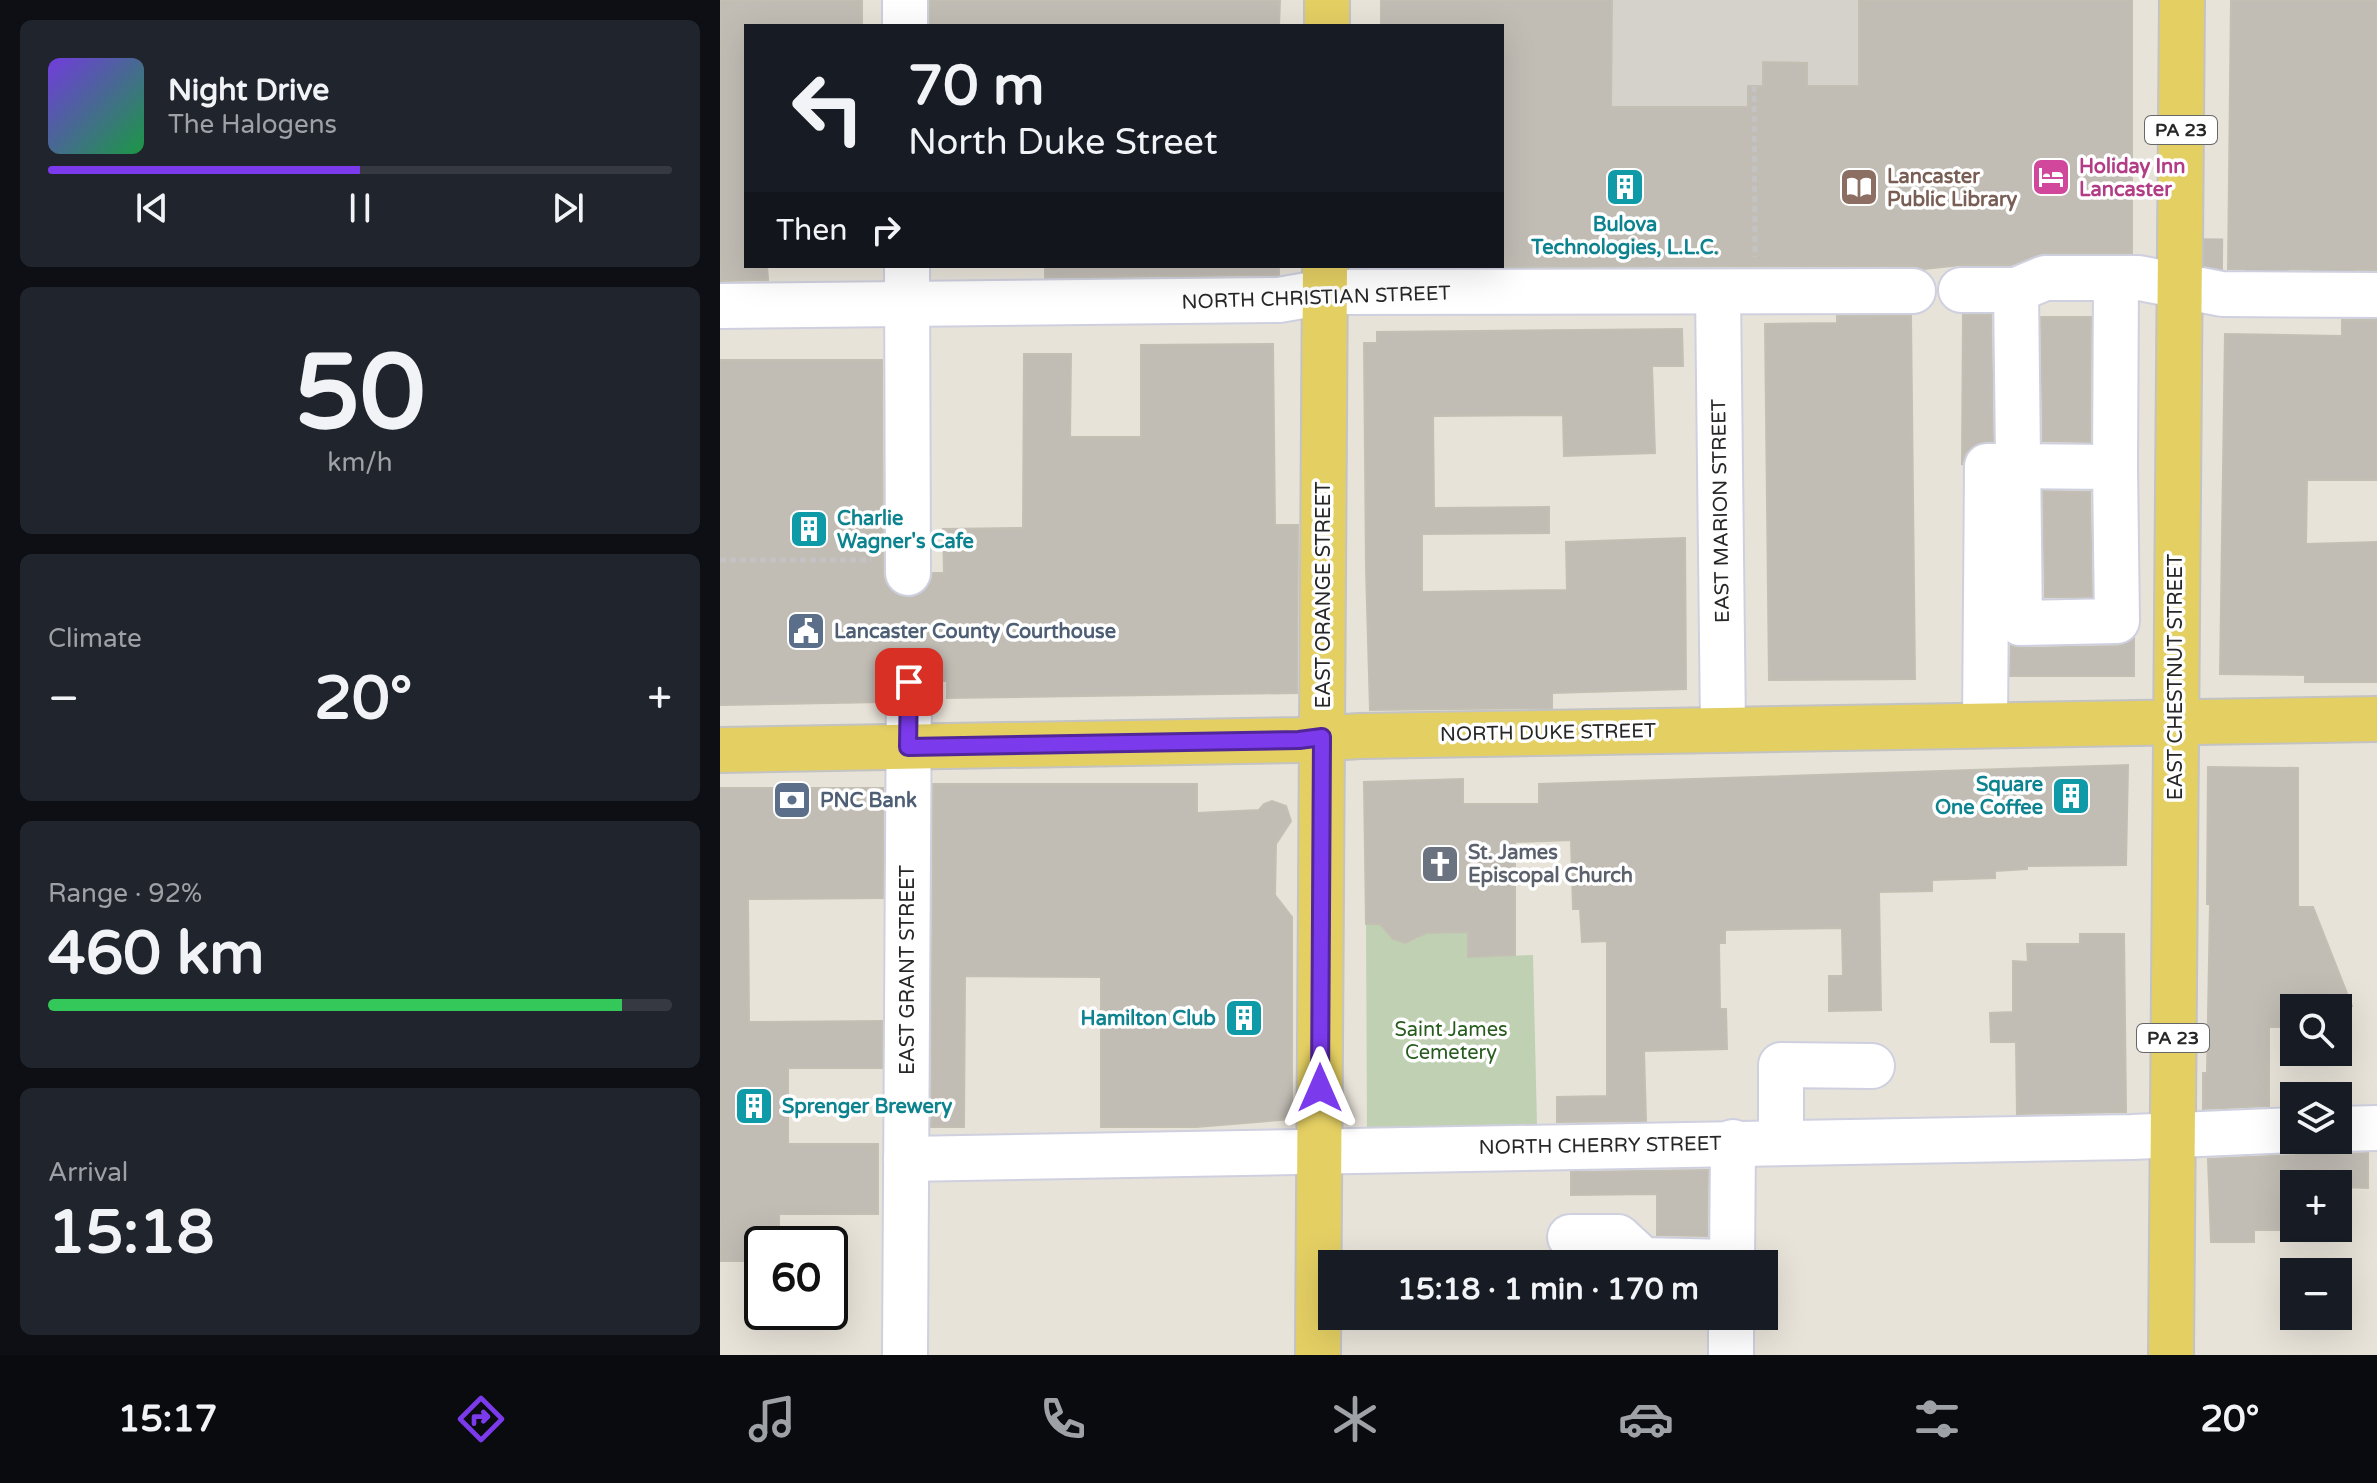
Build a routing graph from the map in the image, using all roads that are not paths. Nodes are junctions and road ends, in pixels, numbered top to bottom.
1 (905, 0) edge
2 (1327, 0) edge
3 (2182, 0) edge
4 (905, 24) edge
5 (1327, 24) edge
6 (2116, 278) junction
7 (1325, 279) edge
8 (907, 285) edge
9 (2178, 286) junction
10 (1961, 290) dead end
11 (2016, 290) junction
12 (1913, 291) dead end
13 (1718, 292) junction
14 (2377, 295) edge
15 (720, 306) edge
16 (2017, 466) junction
17 (2115, 467) junction
18 (908, 566) tunnel mouth
19 (909, 682) tunnel mouth
20 (2377, 719) edge
21 (2174, 721) junction
22 (1985, 725) junction
23 (1723, 729) junction
24 (1322, 737) junction
25 (908, 747) junction
26 (720, 750) edge
27 (1872, 1066) dead end
28 (2377, 1128) edge
29 (2352, 1129) edge
30 (2280, 1131) edge
31 (2172, 1135) junction
32 (1781, 1141) junction
33 (1733, 1142) junction
34 (1319, 1150) junction
35 (906, 1159) junction
36 (1570, 1237) dead end
37 (1632, 1250) edge
38 (1732, 1250) edge
39 (1731, 1330) edge
40 (905, 1355) edge
41 (1318, 1355) edge
42 (1731, 1355) edge
43 (2171, 1355) edge

1 - 4 street
2 - 5 main road
3 - 9 main road, EAST CHESTNUT STREET / PA 23
6 - 9 street
6 - 11 street
6 - 17 street
7 - 8 street, NORTH CHRISTIAN STREET
7 - 13 street, NORTH CHRISTIAN STREET
7 - 24 main road, EAST ORANGE STREET
8 - 15 street, NORTH CHRISTIAN STREET
8 - 18 street
9 - 14 street
9 - 21 main road, EAST CHESTNUT STREET / PA 23
10 - 11 street
11 - 16 street
12 - 13 street, NORTH CHRISTIAN STREET
13 - 23 street, EAST MARION STREET
16 - 17 street
16 - 17 street
16 - 22 street
19 - 25 street, EAST GRANT STREET
20 - 21 main road, NORTH DUKE STREET
21 - 22 main road, NORTH DUKE STREET
21 - 31 main road, EAST CHESTNUT STREET / PA 23
22 - 23 main road, NORTH DUKE STREET
23 - 24 main road, NORTH DUKE STREET
24 - 25 main road, NORTH DUKE STREET
24 - 34 main road, EAST ORANGE STREET
25 - 26 main road, NORTH DUKE STREET
25 - 35 street, EAST GRANT STREET
27 - 32 street
28 - 29 street
30 - 31 street, NORTH CHERRY STREET
31 - 32 street, NORTH CHERRY STREET
31 - 43 main road, EAST CHESTNUT STREET / PA 23
32 - 33 street, NORTH CHERRY STREET
33 - 34 street, NORTH CHERRY STREET
33 - 38 street
34 - 35 street, NORTH CHERRY STREET
34 - 41 main road, EAST ORANGE STREET
35 - 40 street, EAST GRANT STREET
36 - 37 street
39 - 42 street

